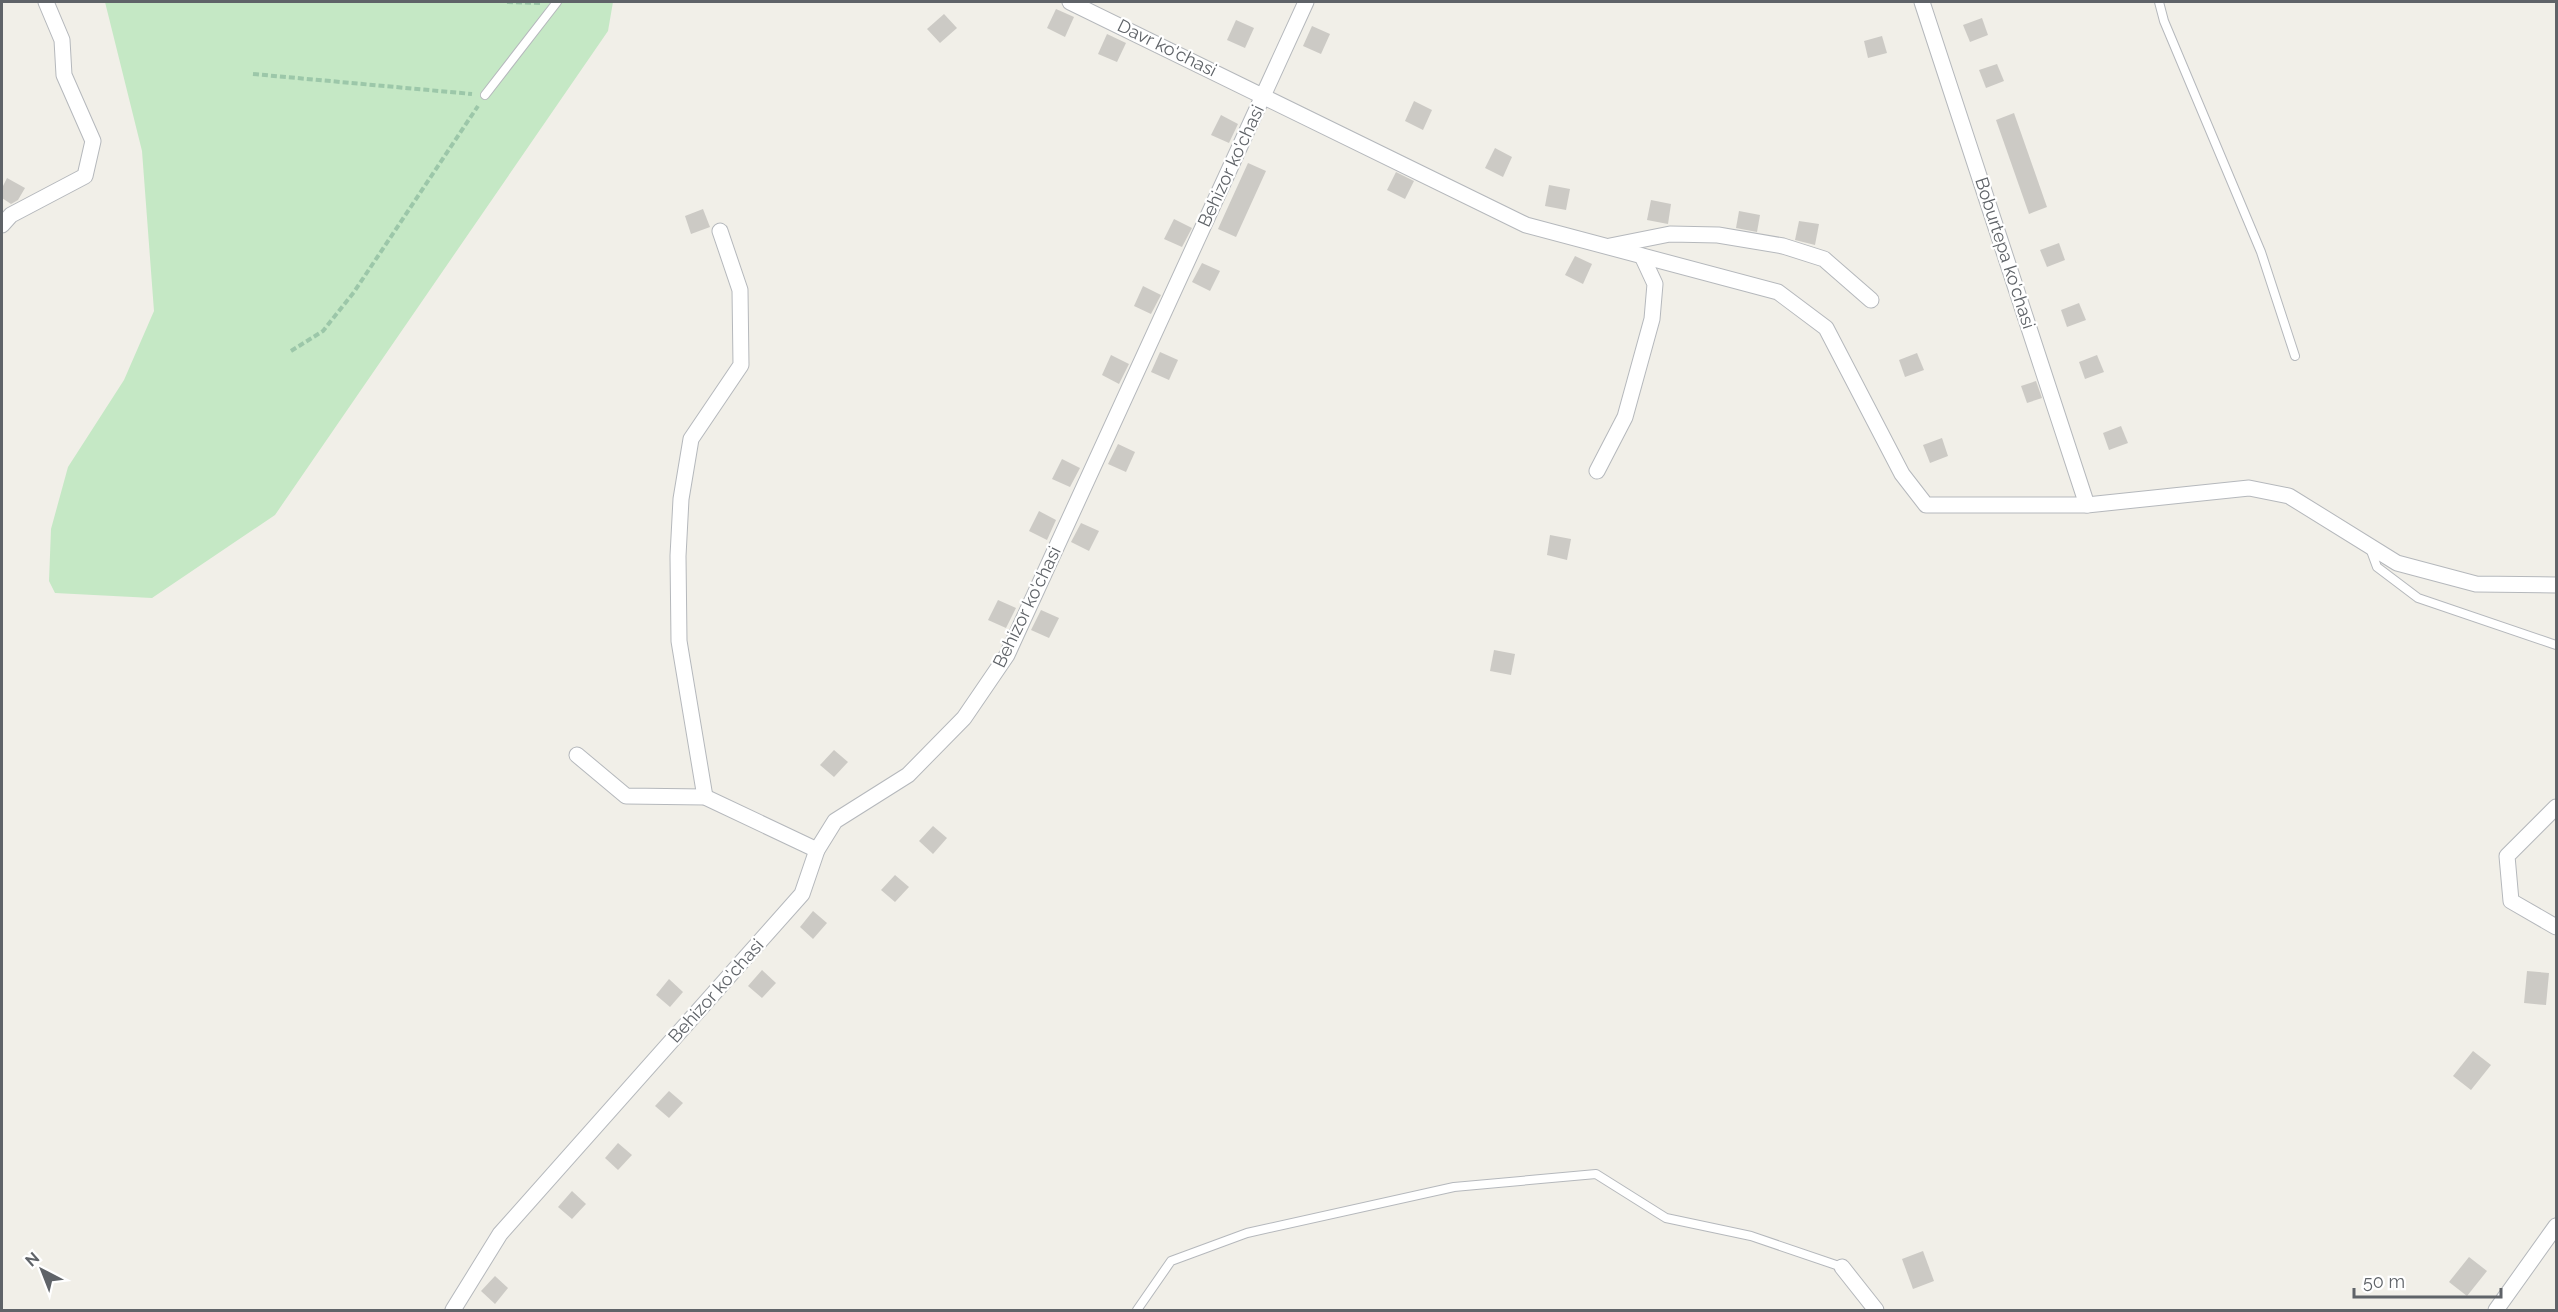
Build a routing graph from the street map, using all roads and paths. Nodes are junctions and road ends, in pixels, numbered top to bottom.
1 (46, 2) edge
2 (507, 2) edge
3 (1070, 2) edge
4 (1306, 2) edge
5 (1922, 2) edge
6 (2159, 2) edge
7 (556, 3) edge
8 (253, 74) dead end
9 (485, 95) junction
10 (1264, 95) junction
11 (2, 225) edge
12 (720, 231) dead end
13 (1607, 247) junction
14 (1642, 256) junction
15 (1871, 300) dead end
16 (291, 351) dead end
17 (2295, 356) dead end
18 (1597, 471) dead end
19 (2087, 505) junction
20 (2369, 545) junction
21 (2556, 585) edge
22 (2556, 645) edge
23 (577, 755) dead end
24 (705, 797) junction
25 (2556, 807) edge
26 (817, 850) junction
27 (2556, 927) edge
28 (2556, 1226) edge
29 (1842, 1268) joint
30 (453, 1311) edge
31 (1137, 1311) edge
32 (1876, 1311) edge
33 (2496, 1311) edge

1 - 11 street
2 - 7 path
3 - 10 street, Davr ko'chasi
4 - 10 street, Behizor ko'chasi
5 - 19 street, Boburtepa ko'chasi
6 - 17 lane
7 - 9 lane
8 - 9 path
9 - 16 path
10 - 13 street, Davr ko'chasi
10 - 26 street, Behizor ko'chasi
12 - 24 street
13 - 14 street, Davr ko'chasi
13 - 15 street
14 - 18 street
14 - 19 street, Davr ko'chasi
19 - 20 street
20 - 21 street
20 - 22 lane
23 - 24 street
24 - 26 street
25 - 27 street
26 - 30 street, Behizor ko'chasi
28 - 33 street
29 - 31 lane
29 - 32 street

